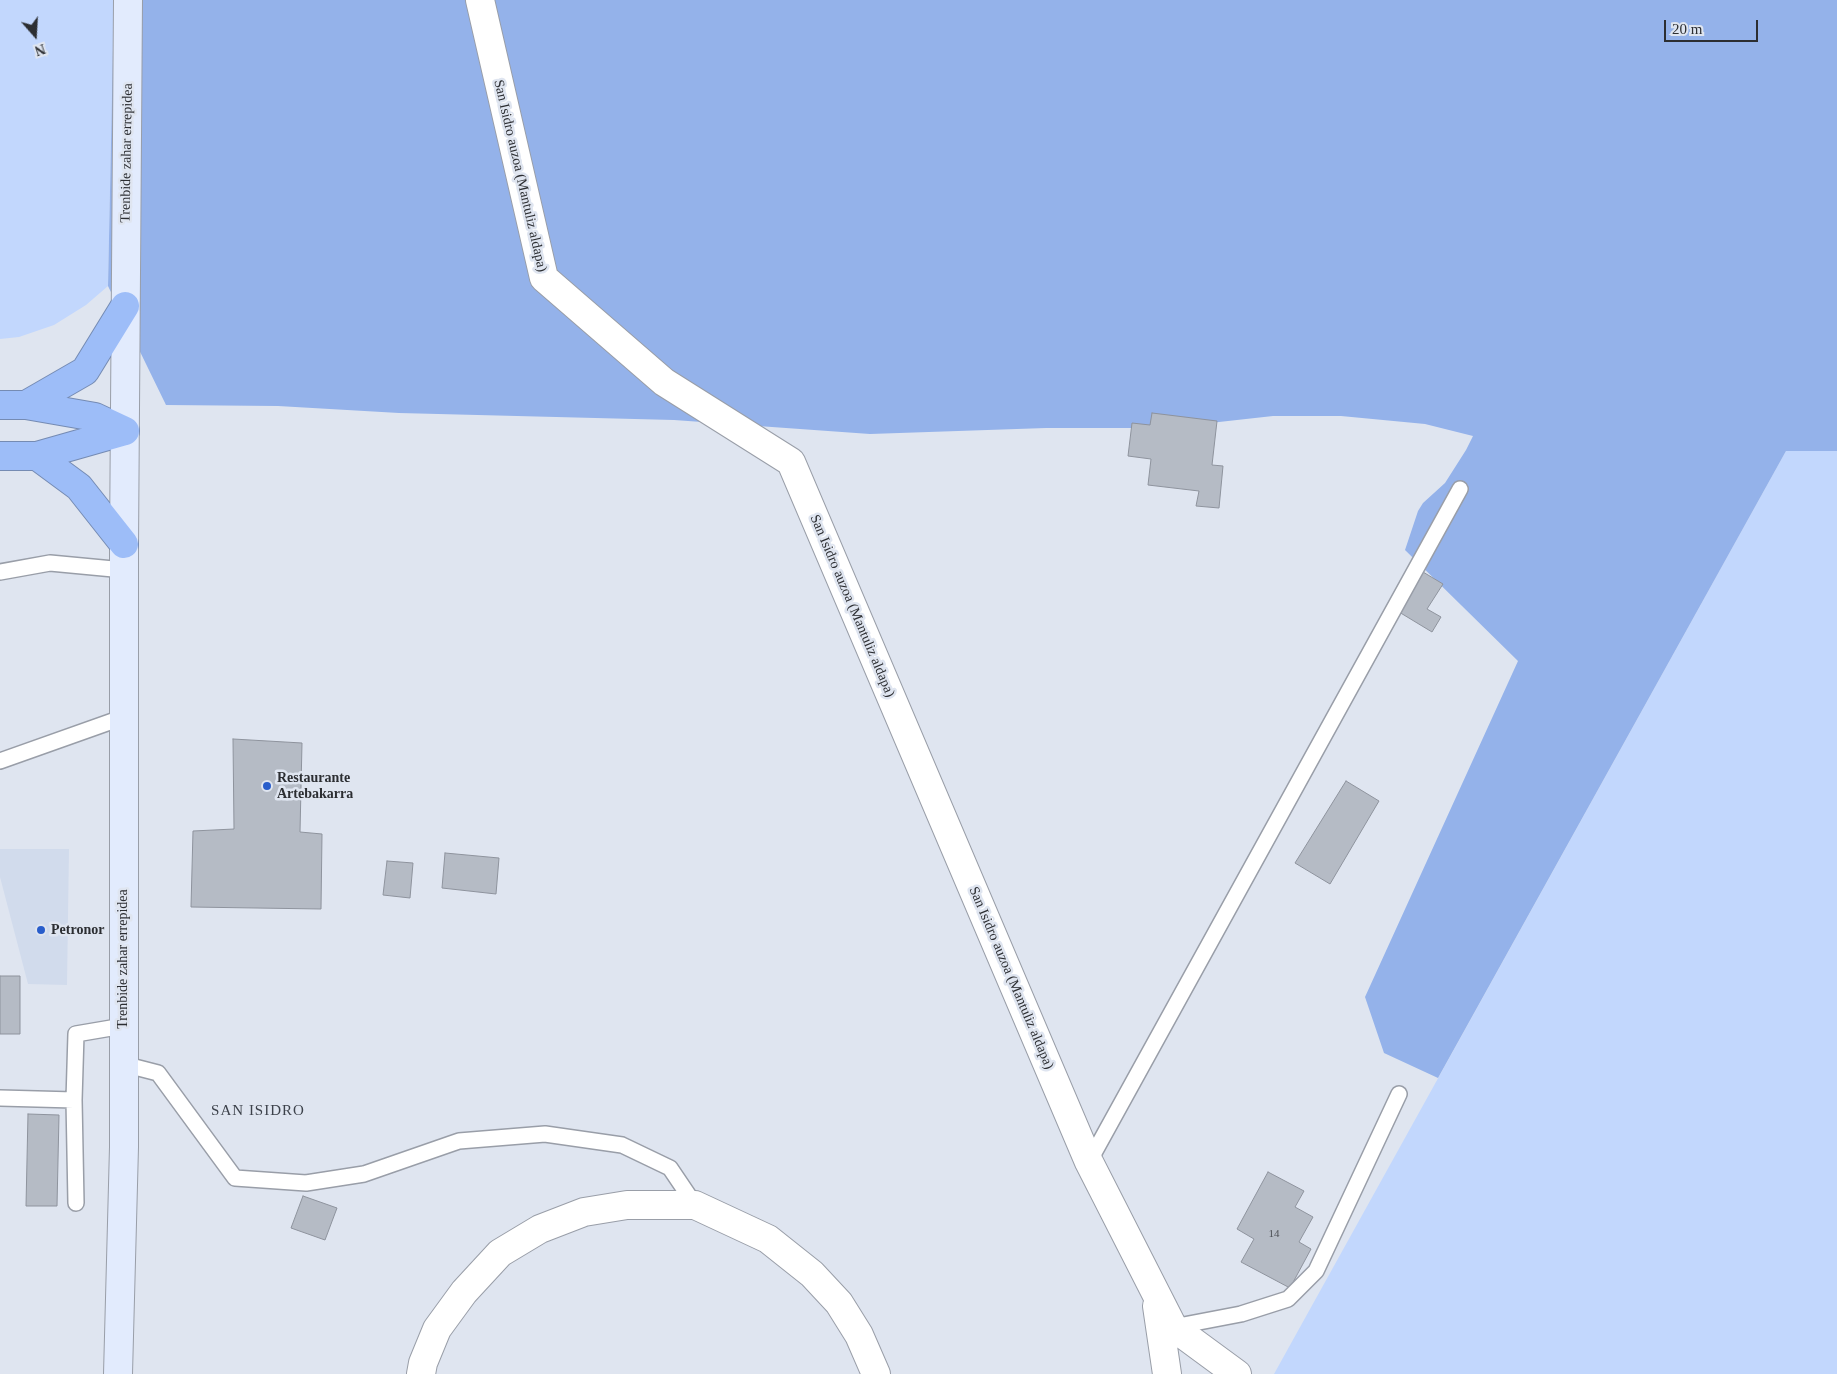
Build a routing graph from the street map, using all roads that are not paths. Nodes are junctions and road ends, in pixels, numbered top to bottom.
1 (128, 0) edge
2 (480, 0) edge
3 (125, 306) junction
4 (13, 405) edge
5 (125, 431) junction
6 (0, 456) edge
7 (37, 456) junction
8 (1460, 489) dead end
9 (124, 557) junction
10 (0, 572) edge
11 (124, 717) junction
12 (0, 761) edge
13 (123, 1026) junction
14 (123, 1064) junction
15 (1399, 1094) dead end
16 (0, 1098) edge
17 (74, 1100) junction
18 (1088, 1162) junction
19 (76, 1203) dead end
20 (695, 1205) junction
21 (1155, 1292) junction
22 (1173, 1327) junction
23 (118, 1374) edge
24 (421, 1374) edge
25 (876, 1374) edge
26 (1166, 1374) edge
27 (1237, 1374) edge

1 - 3 street, Trenbide zahar errepidea
2 - 18 street, San Isidro auzoa (Mantuliz aldapa)
3 - 4 highway
3 - 5 street, Trenbide zahar errepidea
4 - 5 highway
5 - 7 highway
5 - 9 street, Trenbide zahar errepidea
6 - 7 highway
7 - 9 highway
8 - 18 lane
9 - 10 lane
9 - 11 street, Trenbide zahar errepidea
11 - 12 lane
11 - 13 street, Trenbide zahar errepidea
13 - 14 street, Trenbide zahar errepidea
13 - 17 lane
14 - 20 lane
14 - 23 street, Trenbide zahar errepidea
15 - 22 lane
16 - 17 lane
17 - 19 lane
18 - 21 street, San Isidro auzoa (Mantuliz aldapa)
20 - 24 street
20 - 25 street
21 - 22 street, San Isidro auzoa (Mantuliz aldapa)
21 - 26 street, San Isidro auzoa (Mantuliz aldapa)
22 - 27 street, San Isidro auzoa (Mantuliz aldapa)

